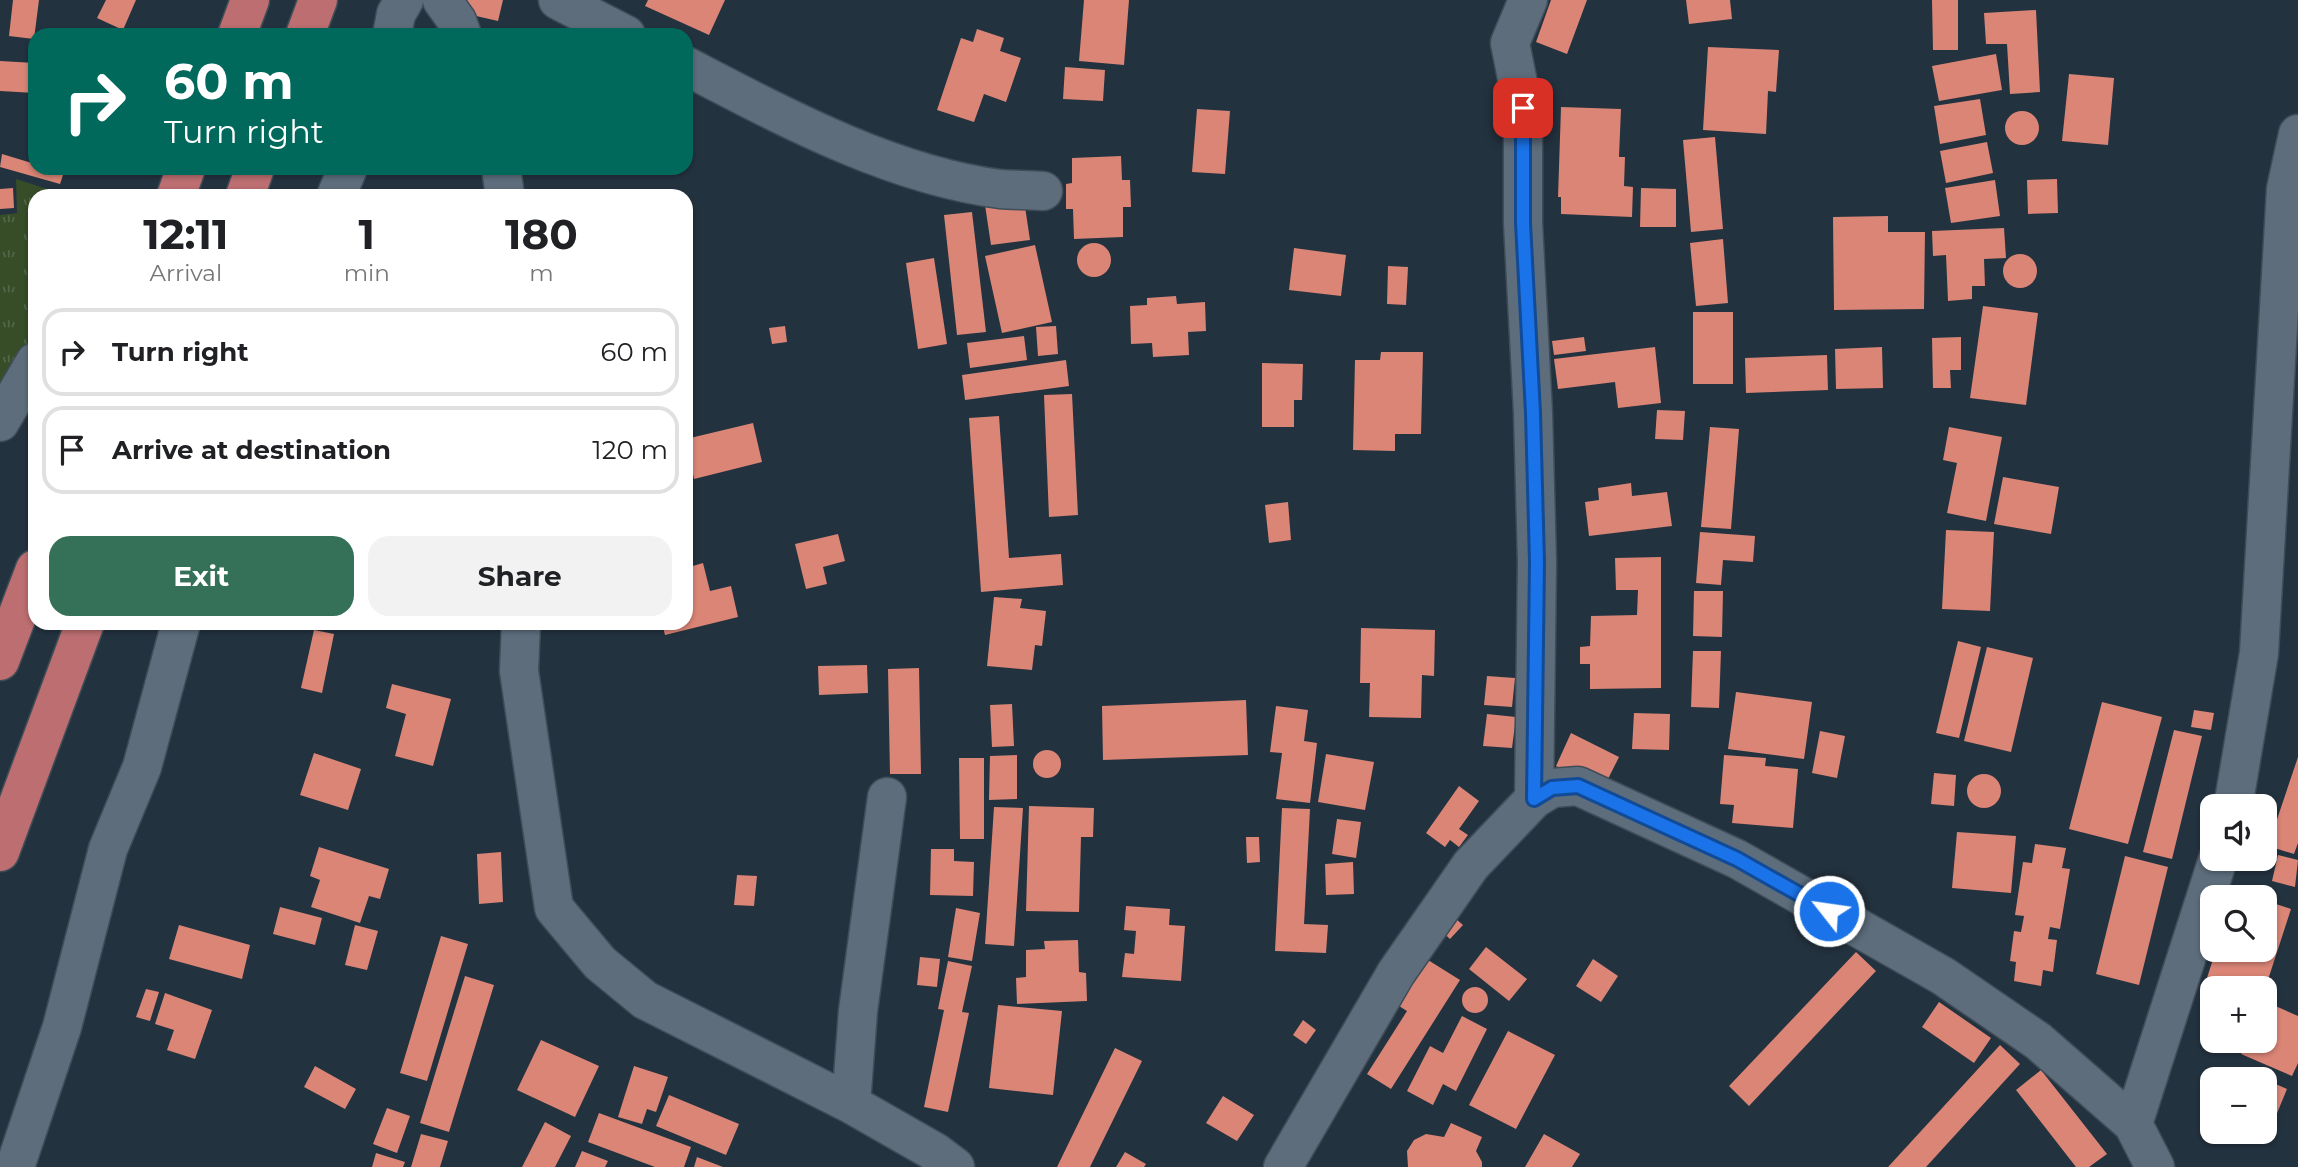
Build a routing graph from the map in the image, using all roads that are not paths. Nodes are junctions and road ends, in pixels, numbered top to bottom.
1 (250, 0) edge
2 (318, 0) edge
3 (404, 0) edge
4 (442, 0) edge
5 (558, 0) edge
6 (1528, 0) edge
7 (240, 28) edge
8 (308, 28) edge
9 (393, 28) edge
10 (459, 28) edge
11 (612, 28) edge
12 (693, 70) edge
13 (2298, 134) edge
14 (1043, 191) dead end
15 (28, 374) edge
16 (0, 422) edge
17 (28, 588) edge
18 (82, 630) edge
19 (179, 630) edge
20 (521, 630) edge
21 (0, 662) edge
22 (2235, 794) edge
23 (887, 797) dead end
24 (1534, 799) junction
25 (0, 852) edge
26 (2214, 871) edge
27 (851, 1104) junction
28 (2133, 1124) junction
29 (15, 1167) edge
30 (955, 1167) edge
31 (1283, 1167) edge
32 (2155, 1167) edge

1 - 7 highway
2 - 8 highway
3 - 9 street
4 - 10 street
5 - 11 street
6 - 24 street
12 - 14 street
13 - 22 street
15 - 16 street
17 - 21 highway
18 - 25 highway
19 - 29 street
20 - 27 street
23 - 27 street
24 - 28 street
24 - 31 street
26 - 28 street
27 - 30 street
28 - 32 street

